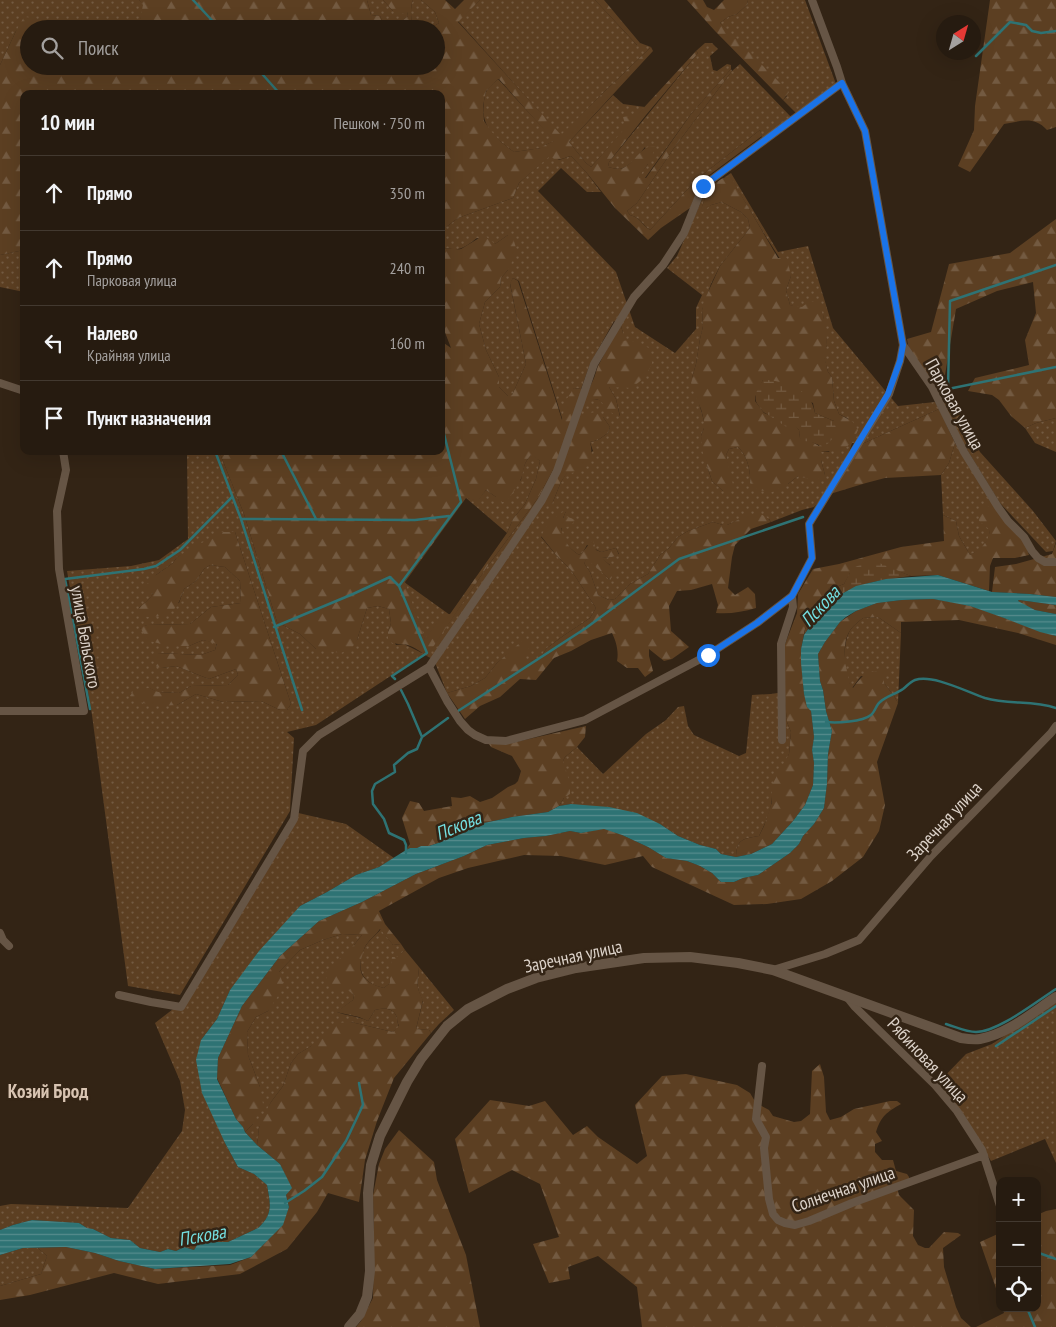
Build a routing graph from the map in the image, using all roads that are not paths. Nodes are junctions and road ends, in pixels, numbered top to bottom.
1 (812, 0) edge
2 (842, 83) junction
3 (903, 345) junction
4 (0, 383) edge
5 (20, 390) edge
6 (64, 455) edge
7 (1056, 562) edge
8 (792, 596) junction
9 (428, 667) junction
10 (0, 711) edge
11 (1056, 726) edge
12 (782, 740) dead end
13 (0, 933) edge
14 (0, 948) edge
15 (773, 970) junction
16 (119, 995) dead end
17 (847, 997) junction
18 (1056, 997) edge
19 (762, 1066) dead end
20 (984, 1155) junction
21 (996, 1193) edge
22 (349, 1327) edge

1 - 2 street, Парковая улица
2 - 3 street, Парковая улица
2 - 9 street
3 - 7 street, Парковая улица
3 - 8 street
4 - 5 street
6 - 10 street, улица Бельского
8 - 9 street
8 - 12 street
9 - 16 street
11 - 15 street, Заречная улица
13 - 14 street
15 - 17 street, Заречная улица
15 - 22 street, Заречная улица
17 - 18 street, Заречная улица
17 - 20 street, Рябиновая улица
19 - 20 street, Солнечная улица
20 - 21 street, Рябиновая улица

